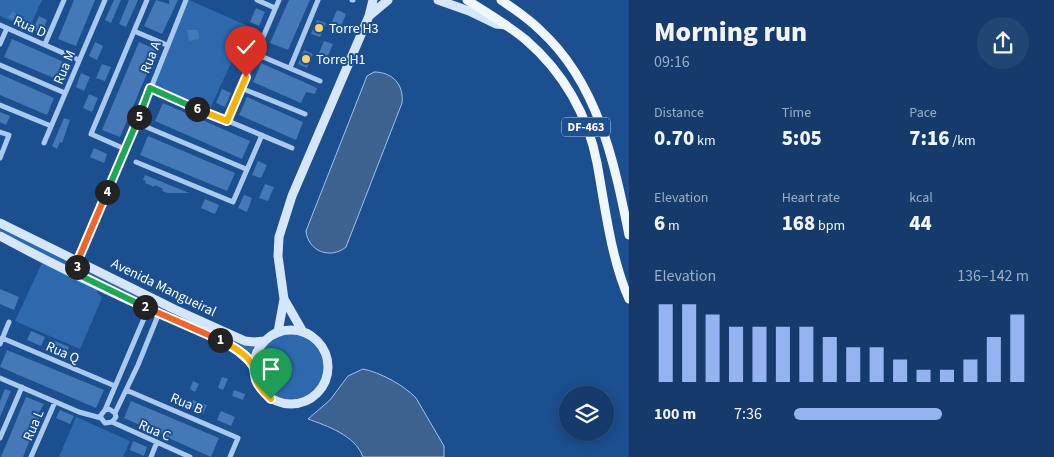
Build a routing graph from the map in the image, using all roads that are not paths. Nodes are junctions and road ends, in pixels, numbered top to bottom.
1 (64, 0) edge
2 (104, 0) edge
3 (147, 0) edge
4 (186, 0) edge
5 (257, 0) edge
6 (279, 0) edge
7 (318, 0) edge
8 (374, 0) edge
9 (388, 0) edge
10 (438, 0) edge
11 (466, 0) edge
12 (501, 0) edge
13 (276, 8) junction
14 (369, 16) junction
15 (0, 25) edge
16 (506, 25) junction
17 (7, 28) junction
18 (134, 31) junction
19 (1, 41) edge
20 (45, 44) junction
21 (167, 45) junction
22 (256, 54) junction
23 (79, 60) junction
24 (0, 65) edge
25 (290, 68) junction
26 (320, 81) dead end
27 (150, 88) junction
28 (241, 88) junction
29 (65, 93) junction
30 (0, 105) edge
31 (305, 114) dead end
32 (227, 121) junction
33 (137, 123) junction
34 (50, 126) junction
35 (0, 132) edge
36 (262, 135) junction
37 (44, 142) dead end
38 (292, 148) dead end
39 (125, 149) junction
40 (0, 158) edge
41 (136, 162) dead end
42 (246, 169) junction
43 (0, 223) edge
44 (11, 229) junction
45 (629, 236) edge
46 (2, 237) edge
47 (78, 260) junction
48 (79, 275) junction
49 (284, 299) junction
50 (629, 299) edge
51 (148, 309) junction
52 (174, 309) junction
53 (159, 313) junction
54 (9, 322) dead end
55 (278, 332) junction
56 (303, 332) junction
57 (1, 341) edge
58 (264, 341) junction
59 (124, 364) junction
60 (138, 365) junction
61 (254, 367) junction
62 (0, 378) edge
63 (115, 386) junction
64 (22, 387) junction
65 (126, 390) junction
66 (55, 402) junction
67 (105, 410) junction
68 (115, 413) junction
69 (101, 418) junction
70 (112, 422) junction
71 (0, 438) edge
72 (157, 442) junction
73 (32, 457) edge
74 (151, 457) edge
75 (190, 457) edge
76 (230, 457) edge

1 - 20 street
2 - 23 street, Rua M
3 - 18 street
4 - 21 street, Rua A
5 - 13 street
6 - 13 street
7 - 25 street
8 - 14 street
9 - 14 street
10 - 16 street
11 - 16 main road, DF-463
12 - 45 main road, DF-463
13 - 22 street
14 - 49 street
15 - 17 street, Rua D
16 - 50 main road, DF-463
17 - 19 street
17 - 20 street, Rua D
18 - 21 street
18 - 39 street
20 - 23 street, Rua D
21 - 27 street, Rua A
22 - 25 street
22 - 28 street
23 - 29 street, Rua M
24 - 29 street
25 - 26 street
27 - 32 street
27 - 33 street, Rua A
28 - 31 street
28 - 32 street
29 - 34 street, Rua M
30 - 34 street
32 - 36 street
33 - 39 street, Rua A
33 - 42 street
34 - 37 street, Rua M
35 - 40 street
36 - 38 street
36 - 42 street
39 - 47 street, Rua A
41 - 42 street
43 - 44 street, Avenida Mangueiral
44 - 46 street
44 - 47 street, Avenida Mangueiral
46 - 48 street, Avenida Mangueiral
47 - 48 street
47 - 52 street, Avenida Mangueiral
48 - 51 street, Avenida Mangueiral
49 - 55 street
49 - 56 street
51 - 52 street
51 - 53 street, Avenida Mangueiral
51 - 59 street
52 - 58 street, Avenida Mangueiral
53 - 60 street
53 - 61 street, Avenida Mangueiral
54 - 57 street
55 - 56 street
55 - 58 street
56 - 61 street
57 - 63 street, Rua Q
58 - 61 street
59 - 60 street
59 - 63 street
60 - 65 street
62 - 64 street
63 - 67 street
64 - 66 street
64 - 71 street
65 - 68 street
65 - 76 street, Rua B
66 - 69 street
66 - 73 street, Rua L
67 - 68 street
67 - 69 street
68 - 70 street
69 - 70 street
70 - 72 street, Rua C
72 - 74 street
72 - 75 street, Rua C

